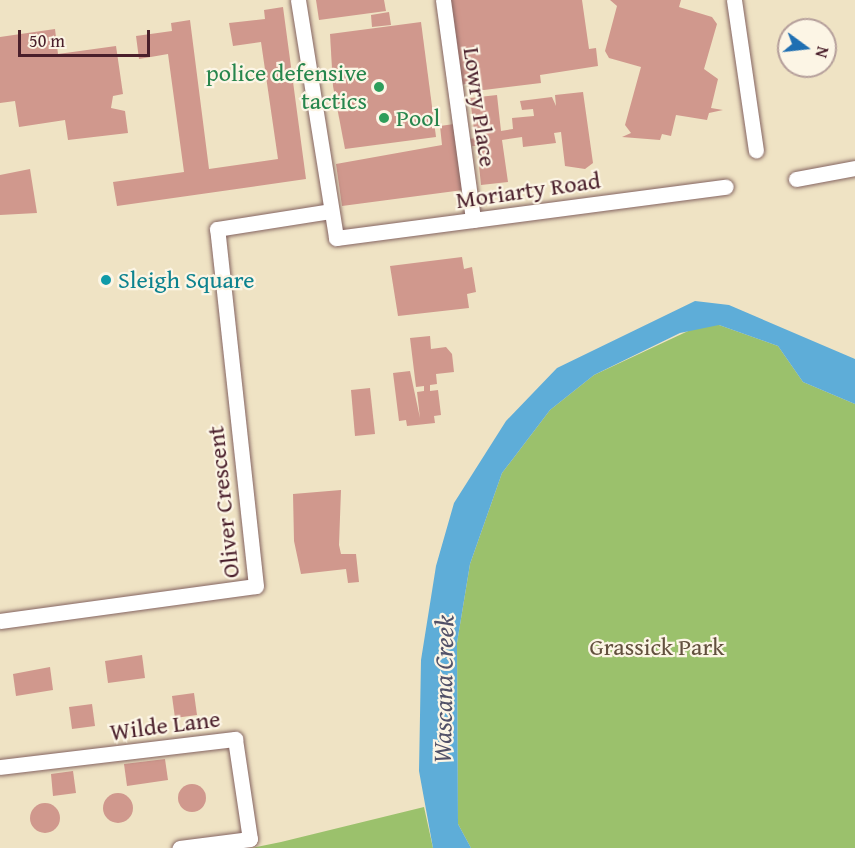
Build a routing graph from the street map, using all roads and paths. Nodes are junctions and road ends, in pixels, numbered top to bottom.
1 (298, 0) edge
2 (443, 0) edge
3 (734, 0) edge
4 (756, 150) dead end
5 (855, 168) edge
6 (796, 179) dead end
7 (726, 187) dead end
8 (331, 211) junction
9 (473, 220) junction
10 (0, 621) edge
11 (0, 767) edge
12 (180, 848) edge

1 - 8 street
2 - 9 street, Lowry Place
3 - 4 street
5 - 6 street
7 - 9 street, Moriarty Road
8 - 9 street, Moriarty Road
8 - 10 street, Oliver Crescent
11 - 12 street, Wilde Lane

